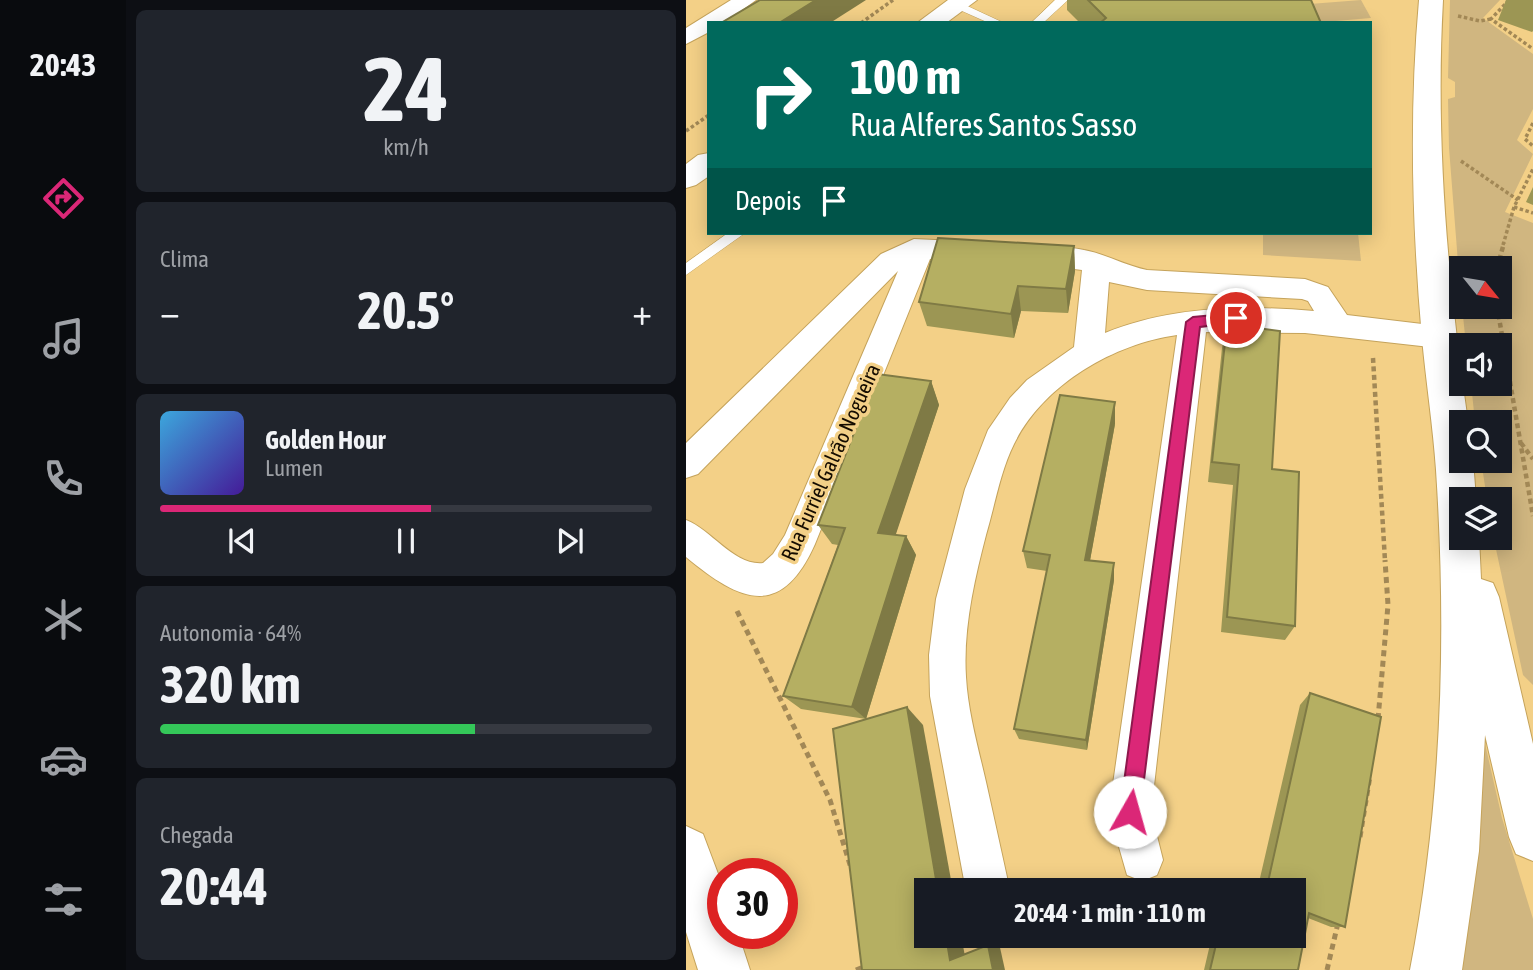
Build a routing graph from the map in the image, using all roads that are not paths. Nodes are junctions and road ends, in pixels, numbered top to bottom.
1 (746, 0) edge
2 (1062, 0) edge
3 (1431, 0) edge
4 (961, 3) edge
5 (712, 21) edge
6 (932, 21) edge
7 (995, 21) edge
8 (1038, 21) edge
9 (707, 24) edge
10 (686, 37) edge
11 (707, 163) edge
12 (686, 176) edge
13 (735, 235) edge
14 (921, 249) junction
15 (1096, 263) junction
16 (686, 270) edge
17 (1193, 322) junction
18 (1339, 326) junction
19 (1439, 337) junction
20 (1089, 351) junction
21 (686, 464) edge
22 (1458, 487) edge
23 (686, 536) edge
24 (1460, 550) edge
25 (1469, 550) edge
26 (1533, 837) edge
27 (686, 851) edge
28 (1142, 860) dead end
29 (985, 878) edge
30 (724, 970) edge
31 (1436, 970) edge

1 - 5 street
2 - 8 lane
3 - 19 main road
4 - 6 main road
4 - 7 lane
9 - 10 street
11 - 12 main road
13 - 16 lane
14 - 15 street
14 - 21 street
14 - 23 street, Rua Furriel Galrão Nogueira
15 - 18 street
15 - 20 street
17 - 18 street
17 - 20 street
17 - 28 street
18 - 19 street
19 - 22 main road
20 - 29 street
24 - 31 main road
25 - 26 main road
27 - 30 main road

